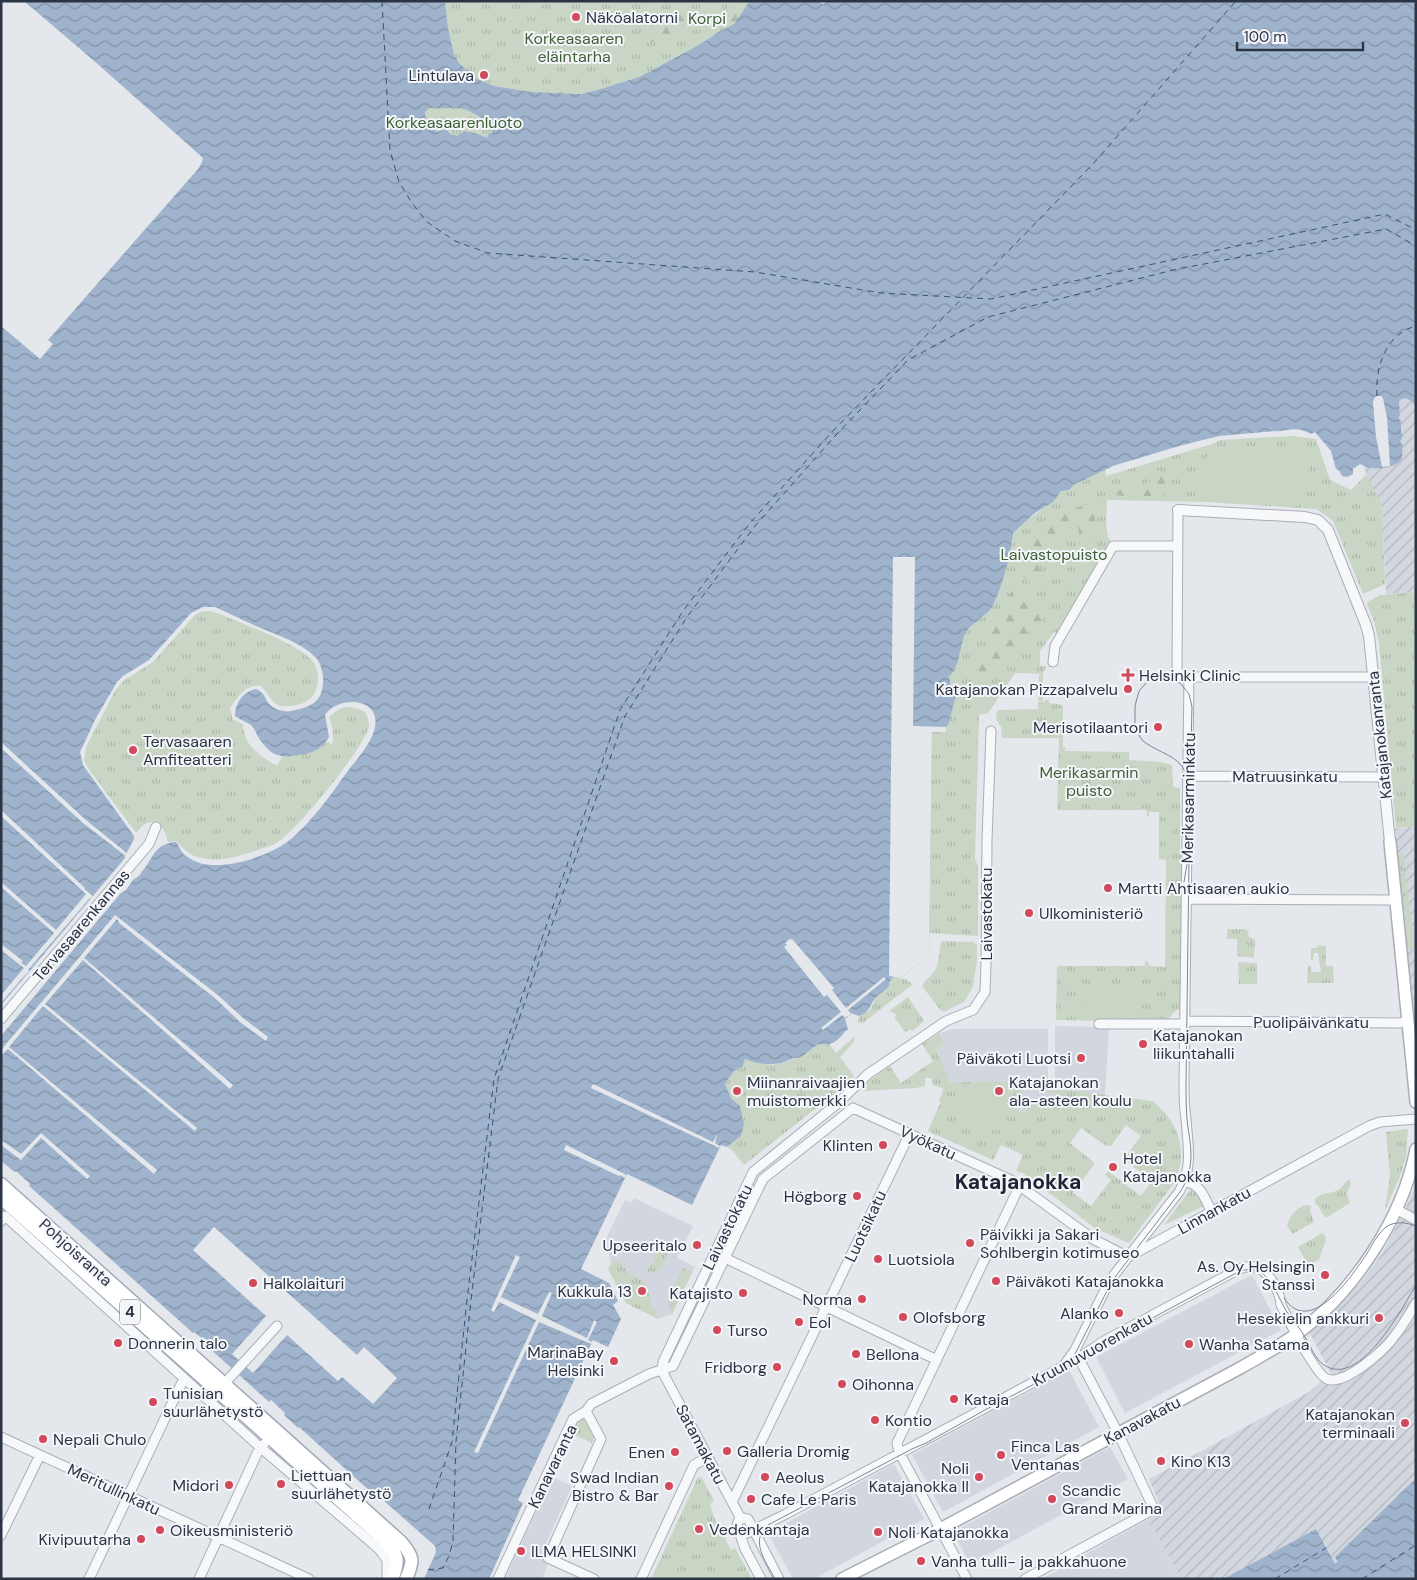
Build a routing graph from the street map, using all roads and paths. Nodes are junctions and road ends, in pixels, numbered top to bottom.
1 (1178, 510) joint
2 (1177, 546) junction
3 (1053, 662) dead end
4 (1189, 677) junction
5 (1373, 677) junction
6 (991, 731) dead end
7 (1188, 776) junction
8 (1383, 777) junction
9 (156, 827) dead end
10 (1390, 842) joint
11 (1186, 899) junction
12 (1396, 900) junction
13 (1, 1019) edge
14 (1408, 1022) junction
15 (1184, 1023) junction
16 (1099, 1024) dead end
17 (1416, 1102) edge
18 (853, 1108) joint
19 (1416, 1118) edge
20 (910, 1133) junction
21 (1416, 1149) edge
22 (1190, 1183) dead end
23 (1, 1184) edge
24 (1020, 1185) junction
25 (1, 1198) edge
26 (1396, 1209) junction
27 (1211, 1211) junction
28 (3, 1219) edge
29 (1416, 1220) edge
30 (1128, 1257) junction
31 (725, 1258) junction
32 (1416, 1303) edge
33 (827, 1307) junction
34 (277, 1326) dead end
35 (1297, 1334) junction
36 (1077, 1354) junction
37 (937, 1360) junction
38 (662, 1371) junction
39 (184, 1378) junction
40 (224, 1384) junction
41 (586, 1411) junction
42 (1118, 1433) junction
43 (272, 1434) junction
44 (1, 1437) edge
45 (260, 1447) junction
46 (900, 1454) junction
47 (40, 1455) junction
48 (708, 1457) junction
49 (128, 1496) junction
50 (732, 1502) junction
51 (740, 1517) junction
52 (940, 1529) junction
53 (754, 1530) junction
54 (1, 1535) edge
55 (741, 1536) junction
56 (218, 1538) junction
57 (394, 1543) junction
58 (389, 1573) edge
59 (90, 1579) edge
60 (199, 1579) edge
61 (308, 1579) edge
62 (387, 1579) edge
63 (406, 1579) edge
64 (498, 1579) edge
65 (594, 1579) edge
66 (641, 1579) edge
67 (761, 1579) edge
68 (780, 1579) edge
69 (842, 1579) edge
70 (967, 1579) edge
71 (1025, 1579) edge

1 - 2 street
1 - 5 street, Katajanokanranta
2 - 3 street
2 - 4 street
4 - 5 street
4 - 7 street, Merikasarminkatu
5 - 8 street, Katajanokanranta
6 - 38 street, Laivastokatu
7 - 8 street, Matruusinkatu
7 - 11 street, Merikasarminkatu
8 - 10 street, Katajanokanranta
9 - 13 street, Tervasaarenkannas
10 - 12 main road, Katajanokanranta
11 - 12 street
11 - 15 street, Merikasarminkatu
12 - 14 main road, Katajanokanranta
14 - 15 street, Puolipäivänkatu
14 - 17 main road, Katajanokanranta
15 - 16 street, Puolipäivänkatu
15 - 30 street, Merikasarminkatu
18 - 20 street, Vyökatu
18 - 31 street, Laivastokatu
19 - 27 street, Linnankatu
20 - 24 street, Vyökatu
20 - 33 street, Luotsikatu
21 - 26 main road
22 - 27 street
23 - 40 main road, Pohjoisranta / 4
24 - 30 street, Vyökatu
24 - 37 street
25 - 43 main road, Pohjoisranta / 4
26 - 29 street
26 - 35 main road, Kanavakatu
27 - 30 street, Linnankatu
28 - 39 street, Pohjoisranta
30 - 36 street, Linnankatu
31 - 33 street
31 - 38 street, Laivastokatu
32 - 35 street
33 - 37 street
33 - 50 street, Luotsikatu
34 - 40 street
35 - 36 street, Kruunuvuorenkatu
35 - 42 main road, Kanavakatu
36 - 42 street
36 - 46 street, Kruunuvuorenkatu
37 - 46 street
38 - 41 street, Kanavaranta
38 - 48 street, Satamakatu
39 - 45 street, Pohjoisranta
39 - 49 street
40 - 43 main road, Pohjoisranta / 4
41 - 64 street, Kanavaranta
41 - 65 street
42 - 52 main road, Kanavakatu
42 - 71 street
43 - 45 street
43 - 57 main road, Pohjoisranta / 4
44 - 47 street, Meritullinkatu
45 - 56 street
45 - 58 street, Pohjoisranta
46 - 52 street
46 - 53 street, Kruunuvuorenkatu
47 - 49 street, Meritullinkatu
47 - 54 street
48 - 50 street, Satamakatu
48 - 66 street
49 - 56 street, Meritullinkatu
49 - 59 street
50 - 51 street, Satamakatu
51 - 53 street, Satamakatu
51 - 55 street, Satamakatu
52 - 69 main road, Kanavakatu
52 - 70 street
53 - 55 street, Kruunuvuorenkatu
53 - 68 street, Satamakatu
55 - 67 street, Satamakatu
56 - 60 street
56 - 61 street, Meritullinkatu
57 - 58 main road
57 - 63 main road, 4
58 - 62 street

